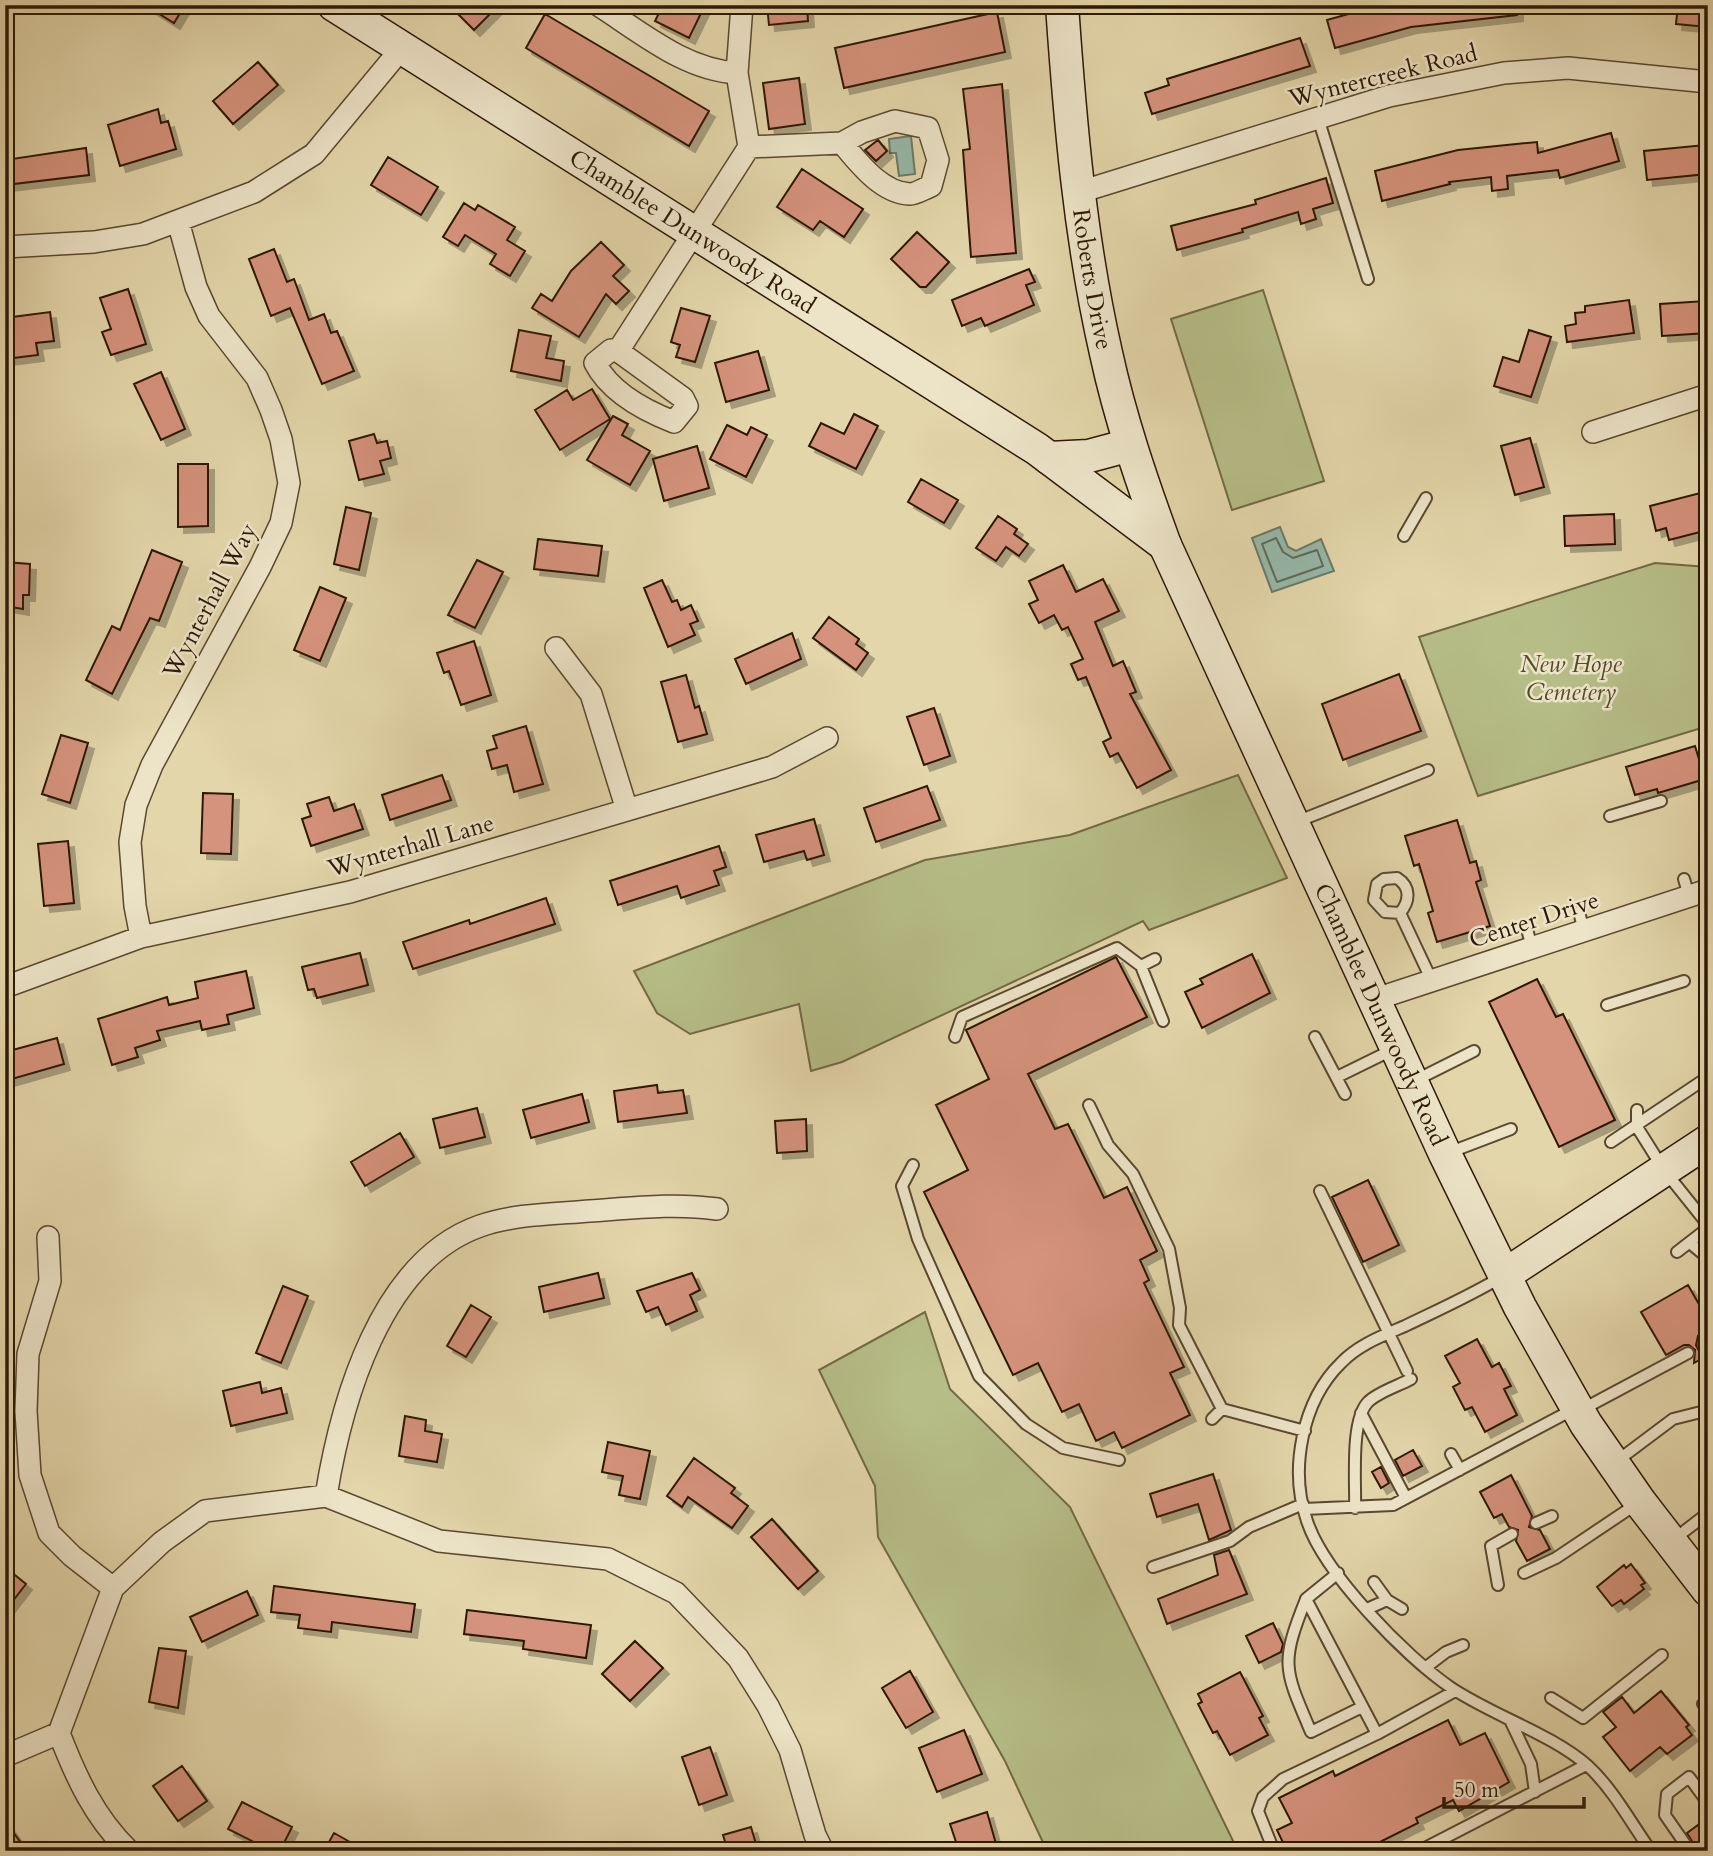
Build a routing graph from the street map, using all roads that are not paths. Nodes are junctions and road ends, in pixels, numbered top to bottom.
1 (334, 5) edge
2 (598, 5) edge
3 (742, 5) edge
4 (1062, 5) edge
5 (401, 48) junction
6 (737, 73) junction
7 (1708, 82) edge
8 (1318, 118) junction
9 (842, 143) dead end
10 (749, 147) junction
11 (1080, 191) junction
12 (178, 221) junction
13 (695, 231) junction
14 (5, 247) edge
15 (1368, 279) dead end
16 (618, 351) dead end
17 (1708, 395) edge
18 (1593, 432) dead end
19 (1130, 445) junction
20 (1049, 458) junction
21 (1426, 498) dead end
22 (1404, 536) dead end
23 (1165, 545) junction
24 (556, 648) dead end
25 (827, 738) dead end
26 (1428, 770) dead end
27 (1661, 801) dead end
28 (627, 810) junction
29 (1610, 816) dead end
30 (1294, 823) junction
31 (1694, 888) edge
32 (1400, 913) dead end
33 (141, 937) junction
34 (1155, 959) dead end
35 (1141, 965) junction
36 (1432, 981) junction
37 (1684, 981) dead end
38 (5, 987) edge
39 (1376, 999) junction
40 (1607, 1005) dead end
41 (1163, 1021) dead end
42 (955, 1037) dead end
43 (1315, 1037) dead end
44 (1398, 1047) junction
45 (1474, 1051) dead end
46 (1337, 1077) junction
47 (1708, 1077) edge
48 (1414, 1081) junction
49 (1345, 1094) dead end
50 (1089, 1105) dead end
51 (1637, 1110) dead end
52 (1637, 1127) junction
53 (1511, 1129) dead end
54 (1708, 1141) edge
55 (1611, 1142) dead end
56 (1446, 1154) junction
57 (914, 1165) dead end
58 (1664, 1170) junction
59 (1320, 1191) dead end
60 (717, 1209) dead end
61 (1708, 1226) edge
62 (48, 1237) dead end
63 (1690, 1244) junction
64 (1677, 1252) dead end
65 (1708, 1258) edge
66 (1506, 1274) junction
67 (1388, 1334) junction
68 (1688, 1353) dead end
69 (1222, 1409) junction
70 (1578, 1410) junction
71 (1701, 1412) dead end
72 (1361, 1413) junction
73 (1212, 1419) dead end
74 (1305, 1432) junction
75 (1451, 1454) dead end
76 (1119, 1460) dead end
77 (1614, 1463) junction
78 (1460, 1470) junction
79 (326, 1496) junction
80 (1406, 1498) junction
81 (1640, 1502) junction
82 (1304, 1507) junction
83 (1355, 1508) junction
84 (1708, 1513) edge
85 (1552, 1516) dead end
86 (1536, 1523) dead end
87 (1513, 1534) dead end
88 (1671, 1542) junction
89 (1153, 1567) dead end
90 (1338, 1573) junction
91 (1524, 1573) dead end
92 (1374, 1582) dead end
93 (1498, 1586) dead end
94 (113, 1588) junction
95 (1708, 1590) edge
96 (1306, 1599) junction
97 (1387, 1600) junction
98 (1367, 1609) junction
99 (1402, 1609) dead end
100 (1463, 1645) dead end
101 (1662, 1655) dead end
102 (1425, 1668) junction
103 (1455, 1690) junction
104 (1551, 1698) dead end
105 (1362, 1707) junction
106 (1511, 1722) junction
107 (59, 1733) junction
108 (1377, 1734) junction
109 (5, 1756) edge
110 (1586, 1765) junction
111 (1535, 1792) junction
112 (1708, 1803) edge
113 (1423, 1849) edge
114 (129, 1851) edge
115 (823, 1851) edge
116 (1274, 1851) edge
117 (1651, 1851) edge
118 (1690, 1851) edge

1 - 5 street, Chamblee Dunwoody Road
2 - 6 street
3 - 6 street
4 - 11 street, Roberts Drive
5 - 12 street
5 - 13 street, Chamblee Dunwoody Road
6 - 10 street
7 - 8 street, Wyntercreek Road
8 - 11 street, Wyntercreek Road
8 - 15 lane
9 - 10 street
10 - 13 street
11 - 19 street, Roberts Drive
12 - 14 street
12 - 33 street, Wynterhall Way
13 - 16 street
13 - 20 street, Chamblee Dunwoody Road
17 - 18 street
19 - 20 street
19 - 23 street, Roberts Drive
20 - 23 street, Chamblee Dunwoody Road
21 - 22 lane
23 - 30 street, Chamblee Dunwoody Road
24 - 28 street
25 - 28 street, Wynterhall Lane
26 - 30 lane
27 - 29 lane
28 - 33 street, Wynterhall Lane
30 - 39 street, Chamblee Dunwoody Road
31 - 36 street, Center Drive
32 - 36 lane
33 - 38 street, Wynterhall Lane
34 - 35 lane
35 - 41 lane
35 - 42 lane
36 - 39 street, Center Drive
37 - 40 lane
39 - 44 street, Chamblee Dunwoody Road
43 - 46 lane
44 - 46 lane
44 - 48 street, Chamblee Dunwoody Road
45 - 48 lane
46 - 49 lane
47 - 52 lane
48 - 56 street, Chamblee Dunwoody Road
50 - 69 lane
51 - 52 lane
52 - 55 lane
52 - 58 lane
53 - 56 lane
54 - 58 street
56 - 66 street, Chamblee Dunwoody Road
57 - 76 lane
58 - 61 lane
58 - 66 street
59 - 67 lane
60 - 79 street
61 - 63 lane
62 - 94 street
63 - 64 lane
63 - 65 lane
66 - 67 lane
66 - 70 street, Chamblee Dunwoody Road
67 - 72 lane
67 - 74 lane
68 - 70 lane
69 - 73 lane
69 - 74 lane
70 - 77 street, Chamblee Dunwoody Road
70 - 78 lane
71 - 77 lane
72 - 80 lane
72 - 83 lane
74 - 82 lane
75 - 78 lane
77 - 81 street, Chamblee Dunwoody Road
78 - 80 lane
79 - 94 street
79 - 115 street
80 - 83 lane
81 - 88 street, Chamblee Dunwoody Road
81 - 91 lane
82 - 83 lane
82 - 89 lane
82 - 90 lane
84 - 88 lane
85 - 86 lane
87 - 93 lane
88 - 95 street, Chamblee Dunwoody Road
90 - 96 lane
90 - 98 lane
92 - 97 lane
94 - 107 street
96 - 105 lane
96 - 105 lane
97 - 98 lane
97 - 99 lane
98 - 102 lane
100 - 102 lane
101 - 104 lane
102 - 103 lane
103 - 106 lane
103 - 108 lane
105 - 108 lane
106 - 110 lane
106 - 111 lane
107 - 109 street
107 - 114 street
108 - 116 lane
110 - 111 lane
110 - 117 lane
111 - 113 lane
112 - 118 lane

